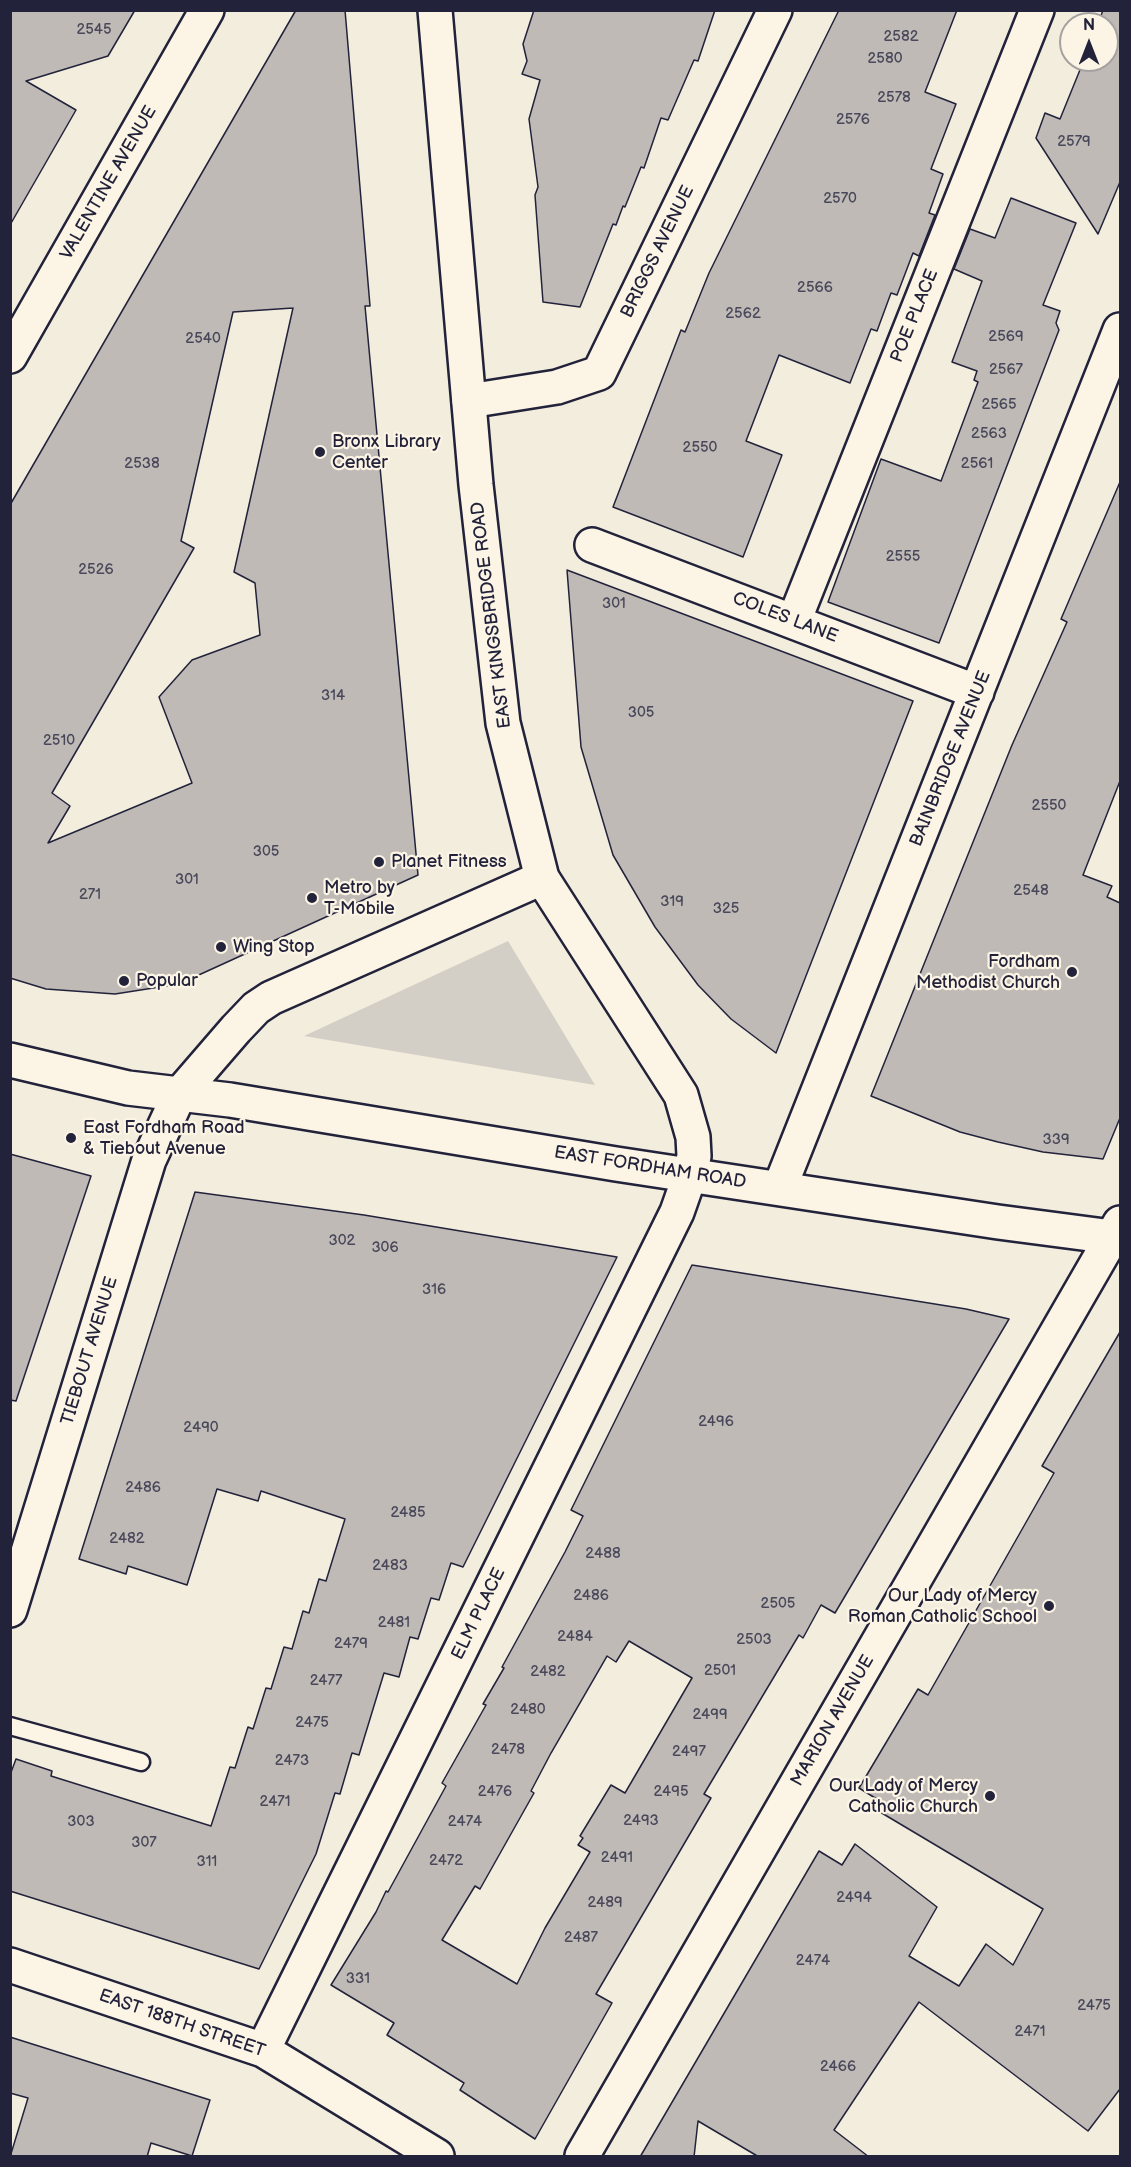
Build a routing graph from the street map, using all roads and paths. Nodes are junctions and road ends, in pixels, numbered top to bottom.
1 (207, 10) edge
2 (435, 10) edge
3 (775, 10) edge
4 (1037, 10) edge
5 (1120, 330) edge
6 (10, 356) edge
7 (469, 401) junction
8 (592, 545) dead end
9 (794, 621) junction
10 (977, 692) junction
11 (542, 878) junction
12 (10, 1060) edge
13 (179, 1095) junction
14 (690, 1175) junction
15 (780, 1187) junction
16 (1118, 1233) edge
17 (10, 1610) edge
18 (10, 1726) edge
19 (141, 1762) dead end
20 (10, 1965) edge
21 (263, 2050) junction
22 (437, 2157) edge
23 (582, 2157) edge

1 - 6 street, VALENTINE AVENUE
2 - 7 street, EAST KINGSBRIDGE ROAD
3 - 7 street, BRIGGS AVENUE
4 - 9 street, POE PLACE
5 - 10 street, BAINBRIDGE AVENUE
7 - 11 street, EAST KINGSBRIDGE ROAD
8 - 9 street, COLES LANE
9 - 10 street, COLES LANE
10 - 15 street, BAINBRIDGE AVENUE
11 - 13 street
11 - 14 street, EAST KINGSBRIDGE ROAD
12 - 13 street, EAST FORDHAM ROAD
13 - 14 street, EAST FORDHAM ROAD
13 - 17 street, TIEBOUT AVENUE
14 - 15 street, EAST FORDHAM ROAD
14 - 21 street, ELM PLACE
15 - 16 street, EAST FORDHAM ROAD
16 - 23 street, MARION AVENUE
18 - 19 lane
20 - 21 street, EAST 188TH STREET
21 - 22 street, EAST 188TH STREET

